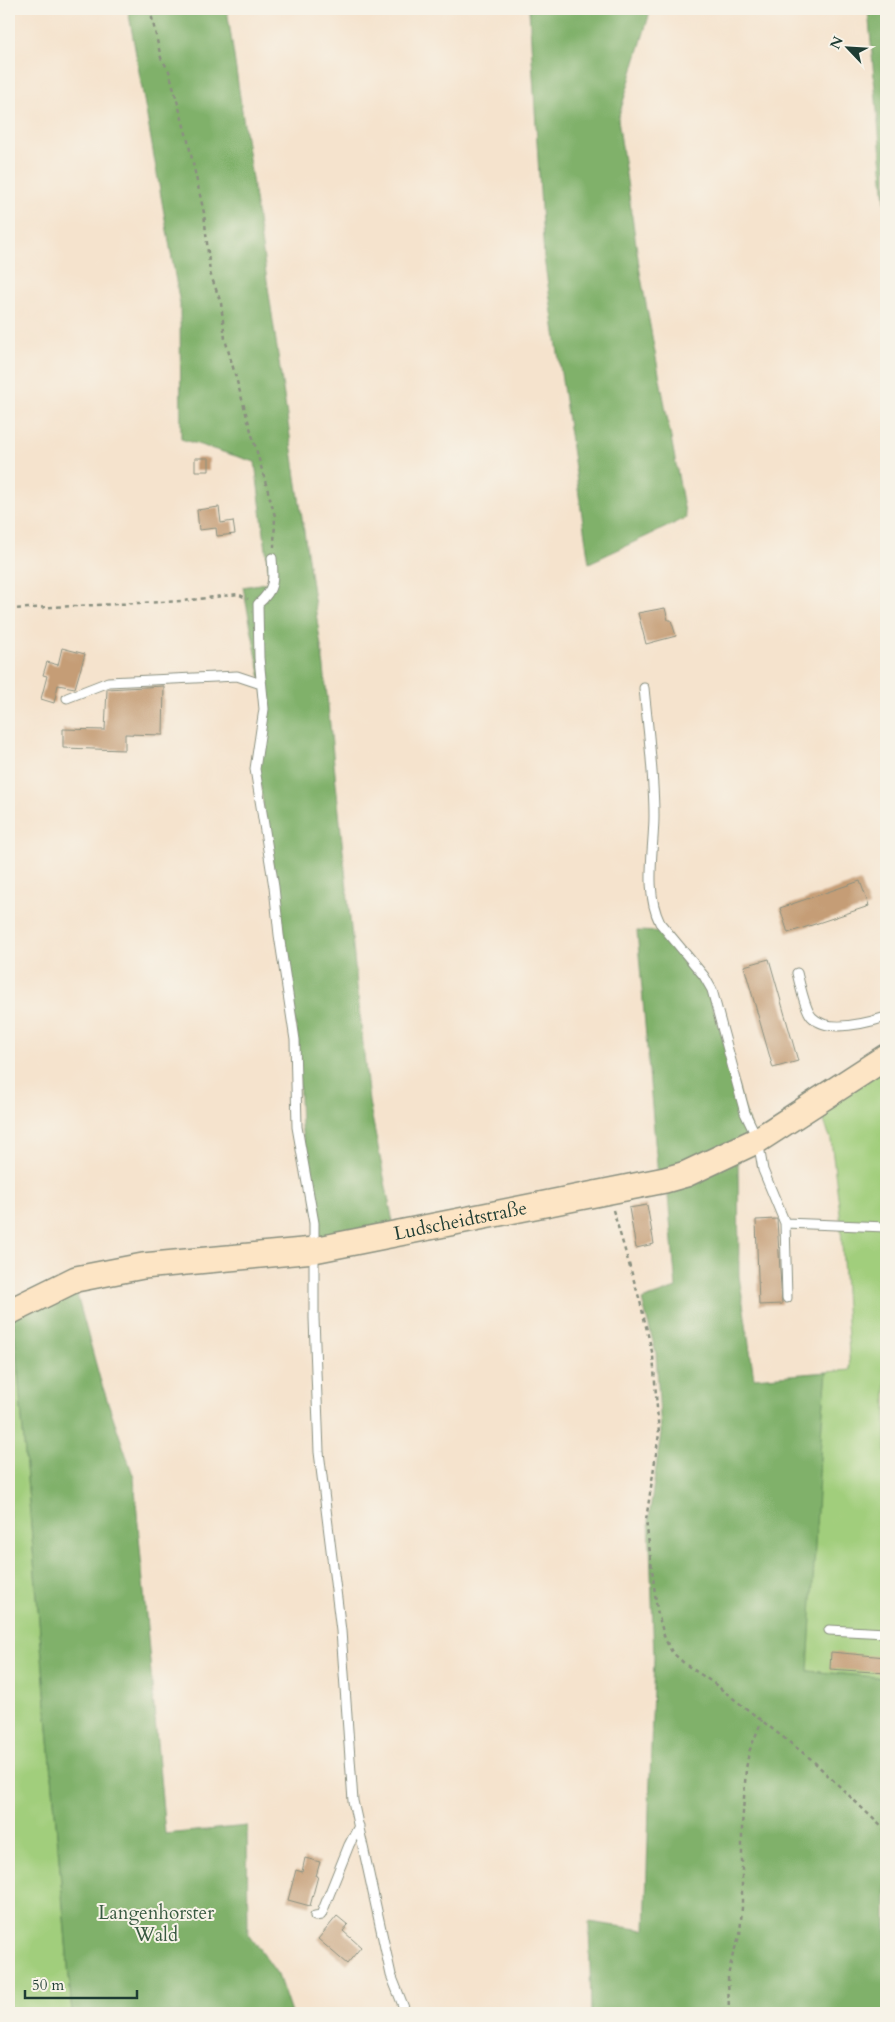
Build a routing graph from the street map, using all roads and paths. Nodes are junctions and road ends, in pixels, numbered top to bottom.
1 (150, 9) edge
2 (272, 558) joint
3 (258, 604) junction
4 (9, 609) edge
5 (261, 684) junction
6 (644, 688) dead end
7 (67, 698) dead end
8 (797, 973) dead end
9 (886, 1017) edge
10 (886, 1057) edge
11 (758, 1140) junction
12 (608, 1191) junction
13 (786, 1223) junction
14 (886, 1227) edge
15 (314, 1250) junction
16 (787, 1298) dead end
17 (9, 1312) edge
18 (829, 1630) dead end
19 (886, 1633) edge
20 (762, 1720) junction
21 (359, 1826) junction
22 (886, 1831) edge
23 (315, 1916) dead end
24 (406, 2013) edge
25 (729, 2013) edge

1 - 2 path
2 - 3 lane
3 - 4 path
3 - 5 lane
5 - 7 lane
5 - 15 lane
6 - 11 lane
8 - 9 lane
10 - 11 street, Ludscheidtstraße
11 - 12 street, Ludscheidtstraße
11 - 13 lane
12 - 15 street, Ludscheidtstraße
12 - 20 path
13 - 14 lane
13 - 16 lane
15 - 17 street, Ludscheidtstraße
15 - 21 lane
18 - 19 lane
20 - 22 path
20 - 25 path
21 - 23 lane
21 - 24 lane

